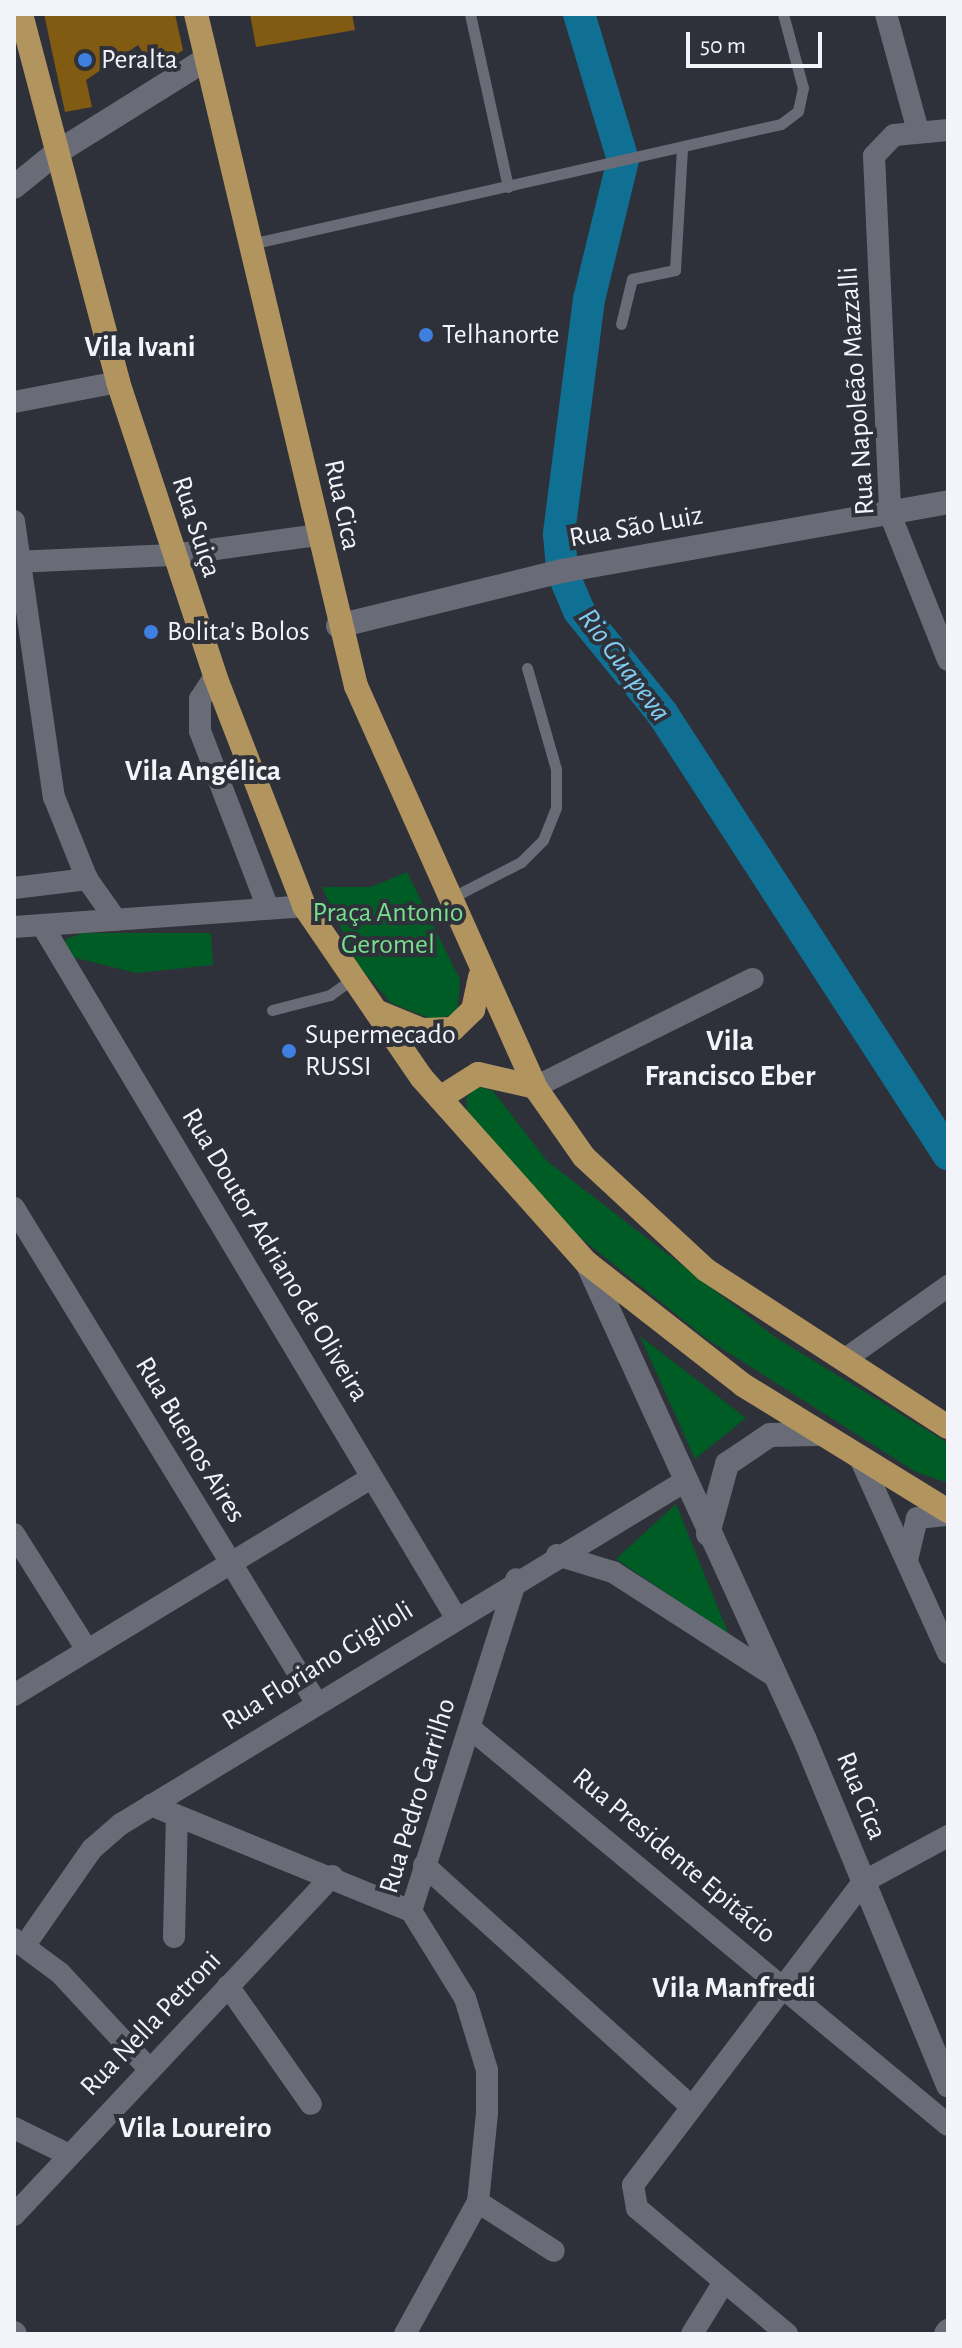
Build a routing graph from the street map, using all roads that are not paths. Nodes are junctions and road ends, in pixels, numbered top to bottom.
1 (21, 14) edge
2 (196, 14) edge
3 (470, 14) edge
4 (783, 14) edge
5 (886, 14) edge
6 (205, 60) junction
7 (948, 130) edge
8 (918, 131) junction
9 (682, 147) junction
10 (56, 153) junction
11 (14, 187) edge
12 (508, 187) junction
13 (251, 244) junction
14 (621, 324) dead end
15 (118, 382) junction
16 (14, 402) edge
17 (948, 502) edge
18 (890, 514) junction
19 (14, 521) edge
20 (317, 535) junction
21 (173, 555) junction
22 (16, 562) edge
23 (338, 626) junction
24 (948, 660) edge
25 (527, 668) dead end
26 (215, 676) junction
27 (87, 879) junction
28 (14, 888) edge
29 (447, 900) junction
30 (304, 906) junction
31 (268, 908) junction
32 (116, 920) junction
33 (42, 925) junction
34 (14, 927) edge
35 (753, 979) dead end
36 (351, 980) junction
37 (483, 984) junction
38 (272, 1010) dead end
39 (380, 1020) junction
40 (535, 1087) junction
41 (440, 1098) junction
42 (14, 1208) edge
43 (587, 1263) junction
44 (948, 1286) edge
45 (844, 1360) junction
46 (948, 1427) edge
47 (816, 1434) junction
48 (860, 1458) junction
49 (371, 1478) junction
50 (682, 1483) junction
51 (948, 1513) edge
52 (601, 1528) junction
53 (14, 1534) edge
54 (708, 1534) junction
55 (557, 1555) junction
56 (907, 1561) junction
57 (230, 1565) junction
58 (613, 1572) junction
59 (516, 1579) junction
60 (455, 1616) junction
61 (87, 1650) junction
62 (948, 1653) edge
63 (773, 1675) junction
64 (15, 1694) edge
65 (316, 1702) junction
66 (470, 1728) junction
67 (151, 1805) junction
68 (177, 1818) junction
69 (948, 1836) edge
70 (424, 1865) junction
71 (332, 1876) junction
72 (863, 1882) junction
73 (411, 1911) junction
74 (174, 1937) dead end
75 (20, 1942) edge
76 (782, 1985) junction
77 (228, 1986) junction
78 (150, 2070) junction
79 (948, 2086) edge
80 (311, 2104) dead end
81 (690, 2105) junction
82 (948, 2125) edge
83 (14, 2128) edge
84 (67, 2154) junction
85 (478, 2202) junction
86 (14, 2215) edge
87 (554, 2251) dead end
88 (722, 2285) junction
89 (405, 2334) edge
90 (692, 2334) edge
91 (787, 2334) edge

1 - 10 main road, Rua Suiça
2 - 6 main road, Rua Cica
3 - 12 lane
4 - 9 lane
5 - 8 street
6 - 10 street
6 - 13 main road, Rua Cica
7 - 8 street
8 - 18 street, Rua Napoleão Mazzalli
9 - 12 lane
9 - 14 lane
10 - 11 street
10 - 15 main road, Rua Suiça
12 - 13 lane
13 - 20 main road, Rua Cica
15 - 16 street
15 - 21 main road, Rua Suiça
17 - 18 street, Rua São Luiz
18 - 23 street, Rua São Luiz
18 - 24 street, Rua Napoleão Mazzalli
19 - 22 street
20 - 21 street
20 - 23 main road, Rua Cica
21 - 22 street
21 - 26 main road, Rua Suiça
22 - 27 street
23 - 29 main road, Rua Cica
25 - 29 lane
26 - 30 main road, Rua Suiça
26 - 31 street
27 - 28 street
27 - 32 street
29 - 37 main road, Rua Cica
30 - 31 street
30 - 36 main road, Rua Suiça
31 - 32 street
32 - 33 street
33 - 34 street
33 - 49 street, Rua Doutor Adriano de Oliveira
35 - 40 street
36 - 38 lane
36 - 39 main road, Rua Suiça
37 - 39 main road
37 - 40 main road, Rua Cica
39 - 41 main road, Rua Suiça
40 - 41 main road
40 - 45 main road, Rua Cica
41 - 43 main road, Rua Suiça
42 - 57 street, Rua Buenos Aires
43 - 47 main road, Rua Suiça
43 - 50 street, Rua Cica
44 - 45 street
45 - 46 main road, Rua Cica
47 - 48 main road, Rua Suiça
47 - 54 street
48 - 51 main road, Rua Suiça
48 - 56 street
49 - 57 street
49 - 60 street, Rua Doutor Adriano de Oliveira
50 - 52 street, Rua Floriano Giglioli
50 - 54 street, Rua Cica
51 - 56 street
52 - 55 street, Rua Floriano Giglioli
52 - 58 street
53 - 61 street
54 - 63 street, Rua Cica
55 - 58 street
55 - 59 street, Rua Floriano Giglioli
56 - 62 street
57 - 61 street
57 - 65 street, Rua Buenos Aires
58 - 63 street
59 - 60 street, Rua Floriano Giglioli
59 - 66 street, Rua Pedro Carrilho
60 - 65 street, Rua Floriano Giglioli
61 - 64 street
63 - 72 street, Rua Cica
65 - 67 street, Rua Floriano Giglioli
66 - 70 street, Rua Pedro Carrilho
66 - 76 street, Rua Presidente Epitácio
67 - 68 street
67 - 75 street, Rua Floriano Giglioli
68 - 71 street
68 - 74 street
69 - 72 street
70 - 73 street, Rua Pedro Carrilho
70 - 81 street
71 - 73 street
71 - 77 street, Rua Nella Petroni
72 - 76 street
72 - 79 street, Rua Cica
73 - 85 street, Rua Pedro Carrilho
75 - 78 street
76 - 81 street
76 - 82 street, Rua Presidente Epitácio
77 - 78 street, Rua Nella Petroni
77 - 80 street
78 - 84 street, Rua Nella Petroni
81 - 88 street
83 - 84 street
84 - 86 street, Rua Nella Petroni
85 - 87 street
85 - 89 street, Rua Pedro Carrilho
88 - 90 street
88 - 91 street

